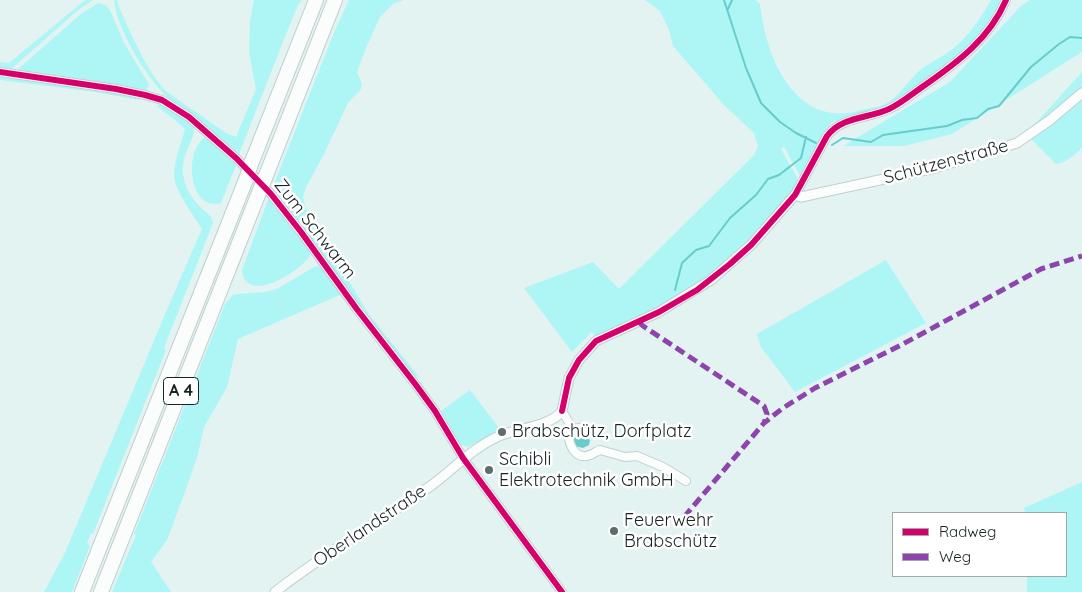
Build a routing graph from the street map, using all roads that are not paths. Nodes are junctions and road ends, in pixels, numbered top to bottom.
1 (316, 0) edge
2 (335, 0) edge
3 (1006, 0) edge
4 (0, 72) edge
5 (1082, 93) edge
6 (795, 195) junction
7 (562, 411) junction
8 (532, 427) junction
9 (586, 427) dead end
10 (570, 431) junction
11 (464, 458) junction
12 (686, 482) dead end
13 (82, 592) edge
14 (101, 592) edge
15 (275, 592) edge
16 (562, 592) edge

1 - 13 highway, A 4
2 - 14 highway, A 4
3 - 6 street
4 - 11 street, Zum Schwarm
5 - 6 street, Schützenstraße
6 - 7 street
7 - 8 street, Oberlandstraße
7 - 10 street
8 - 10 street
8 - 11 street, Oberlandstraße
9 - 10 street
10 - 12 street
11 - 15 street, Oberlandstraße
11 - 16 street, Zum Schwarm

